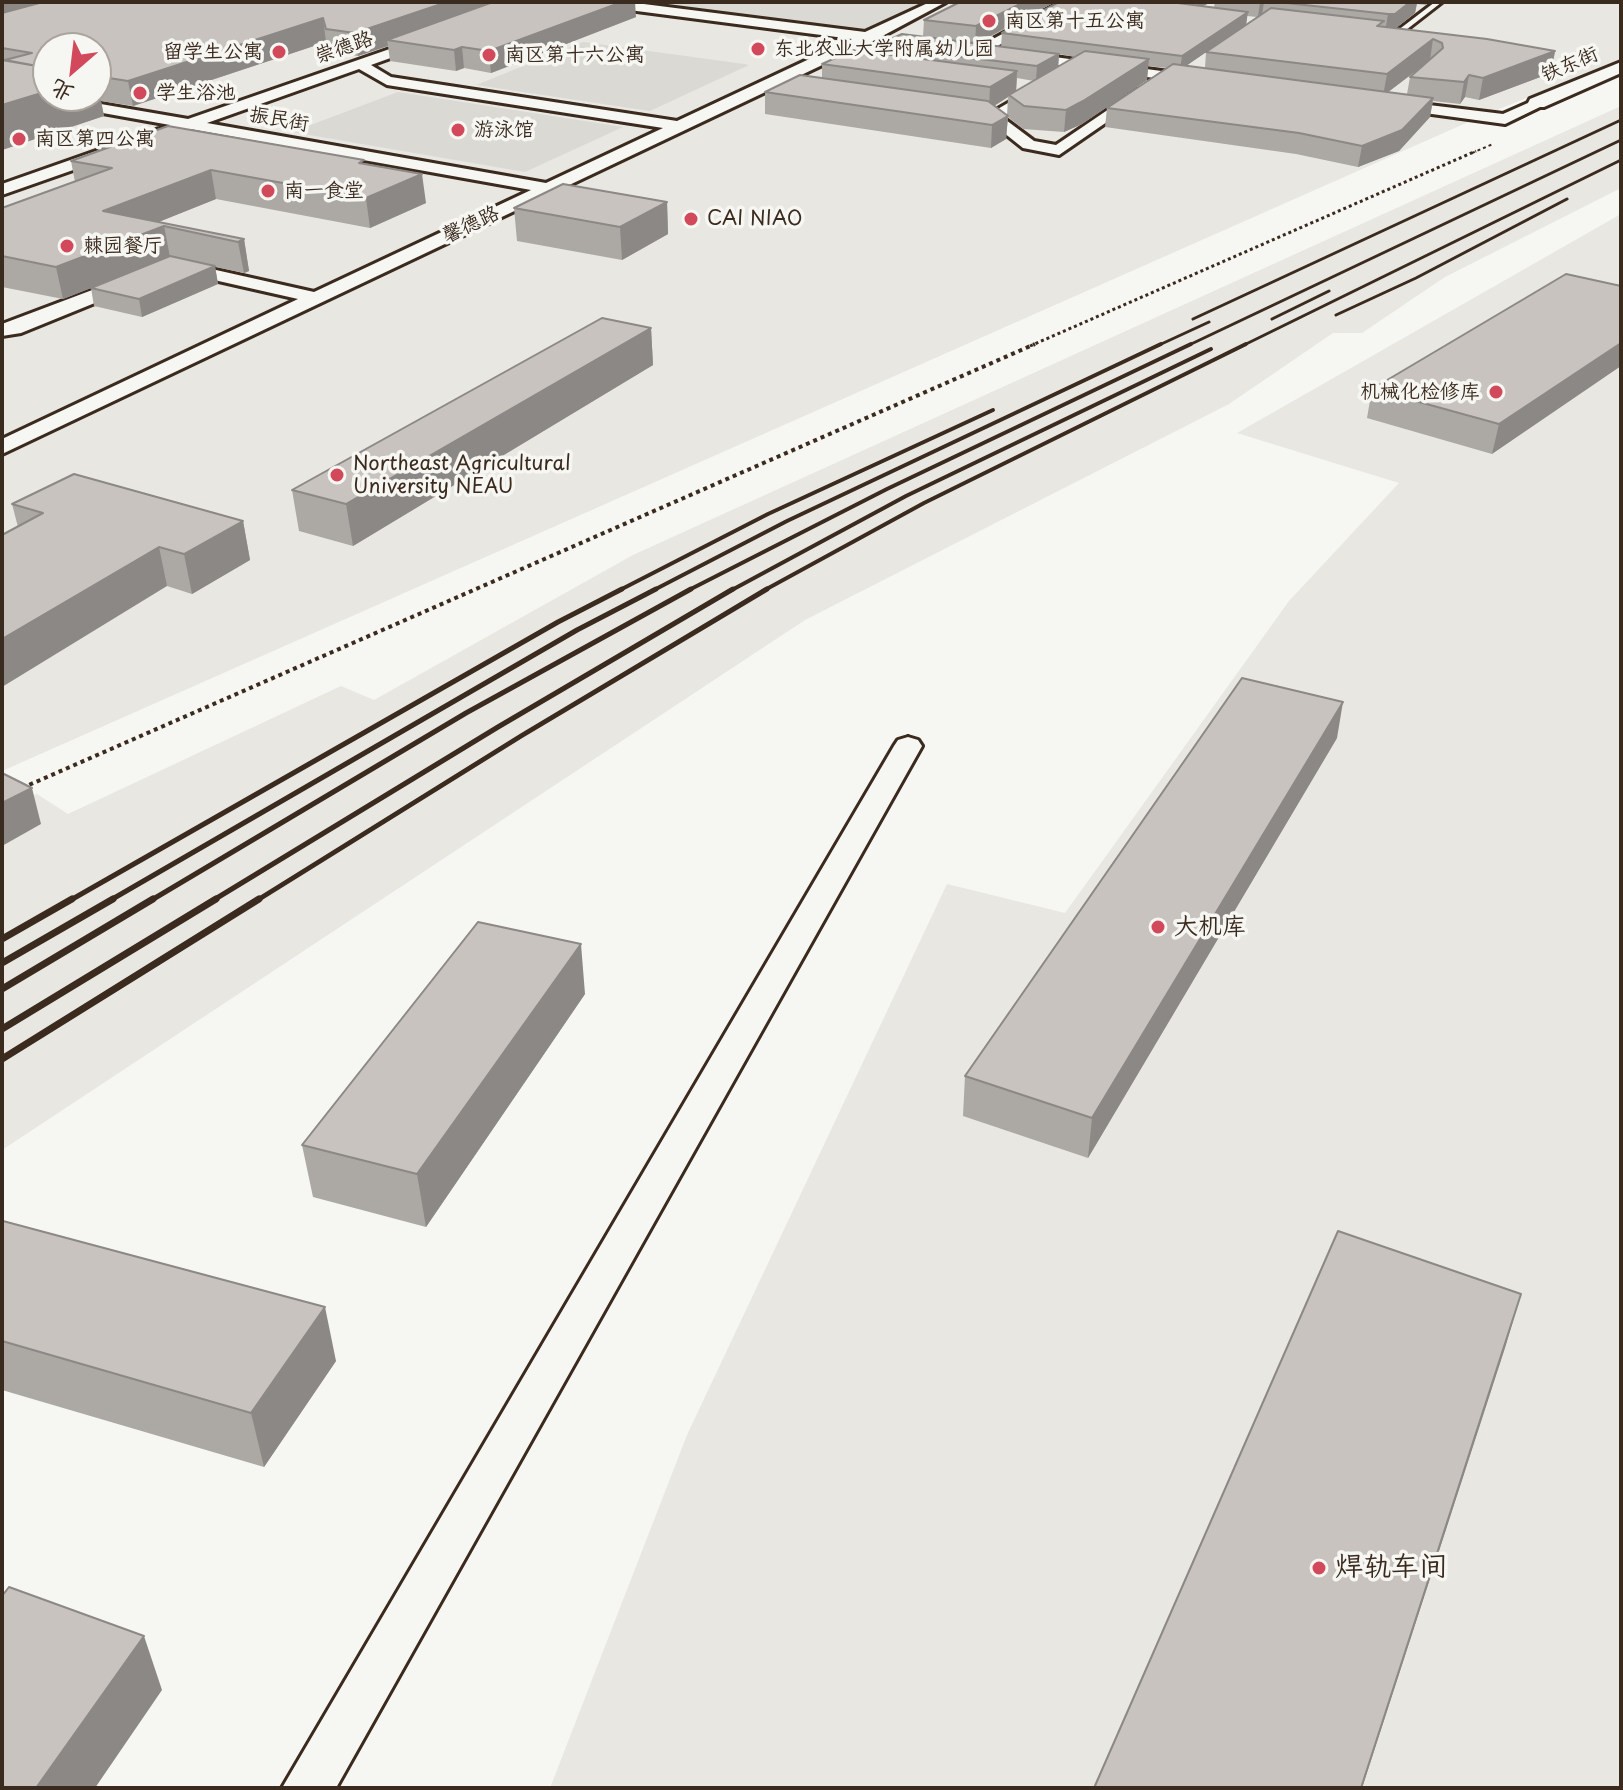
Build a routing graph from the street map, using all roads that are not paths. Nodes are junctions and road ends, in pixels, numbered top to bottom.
1 (552, 2) edge
2 (940, 2) edge
3 (1071, 2) edge
4 (1439, 2) edge
5 (1416, 8) dead end
6 (1429, 10) junction
7 (446, 33) edge
8 (1369, 35) edge
9 (868, 37) junction
10 (900, 41) edge
11 (962, 49) edge
12 (978, 51) junction
13 (820, 60) junction
14 (1205, 62) edge
15 (359, 63) junction
16 (851, 64) edge
17 (1081, 64) junction
18 (1621, 67) edge
19 (1175, 77) junction
20 (1214, 82) edge
21 (768, 85) junction
22 (1008, 85) edge
23 (1409, 85) edge
24 (798, 89) edge
25 (1039, 89) junction
26 (2, 91) edge
27 (32, 96) edge
28 (2, 103) edge
29 (1537, 103) joint
30 (32, 108) edge
31 (112, 111) edge
32 (56, 112) edge
33 (188, 124) junction
34 (676, 128) junction
35 (626, 131) dead end
36 (166, 132) junction
37 (293, 143) junction
38 (272, 150) junction
39 (405, 163) junction
40 (543, 169) dead end
41 (386, 171) junction
42 (515, 182) junction
43 (2, 190) edge
44 (540, 192) junction
45 (317, 298) junction
46 (2, 330) edge
47 (2, 447) edge
48 (908, 746) dead end
49 (308, 1788) edge

1 - 9 street
2 - 9 street, 馨德路
3 - 12 street
4 - 6 lane
5 - 6 lane
6 - 8 lane
7 - 15 street, 崇德路
9 - 10 street
9 - 13 street, 馨德路
11 - 12 street
12 - 17 street
13 - 16 street
13 - 21 street, 馨德路
14 - 19 street
15 - 33 street, 崇德路
15 - 34 street
17 - 19 street
17 - 25 street
18 - 29 street, 铁东街
19 - 20 street
19 - 25 street
21 - 24 street
21 - 34 street, 馨德路
22 - 25 street
23 - 29 street
26 - 27 street, 振民街
28 - 30 street, 振民街
31 - 33 street, 振民街
32 - 36 street, 振民街
33 - 36 street, 崇德路
33 - 37 street, 振民街
34 - 35 street
34 - 44 street, 馨德路
36 - 38 street, 振民街
36 - 43 street, 崇德路
37 - 38 street
37 - 39 street, 振民街
38 - 41 street, 振民街
39 - 41 street
39 - 42 street, 振民街
40 - 42 street
41 - 44 street, 振民街
42 - 44 street, 振民街
44 - 45 street, 馨德路
45 - 46 street
45 - 47 street, 馨德路
48 - 49 street

